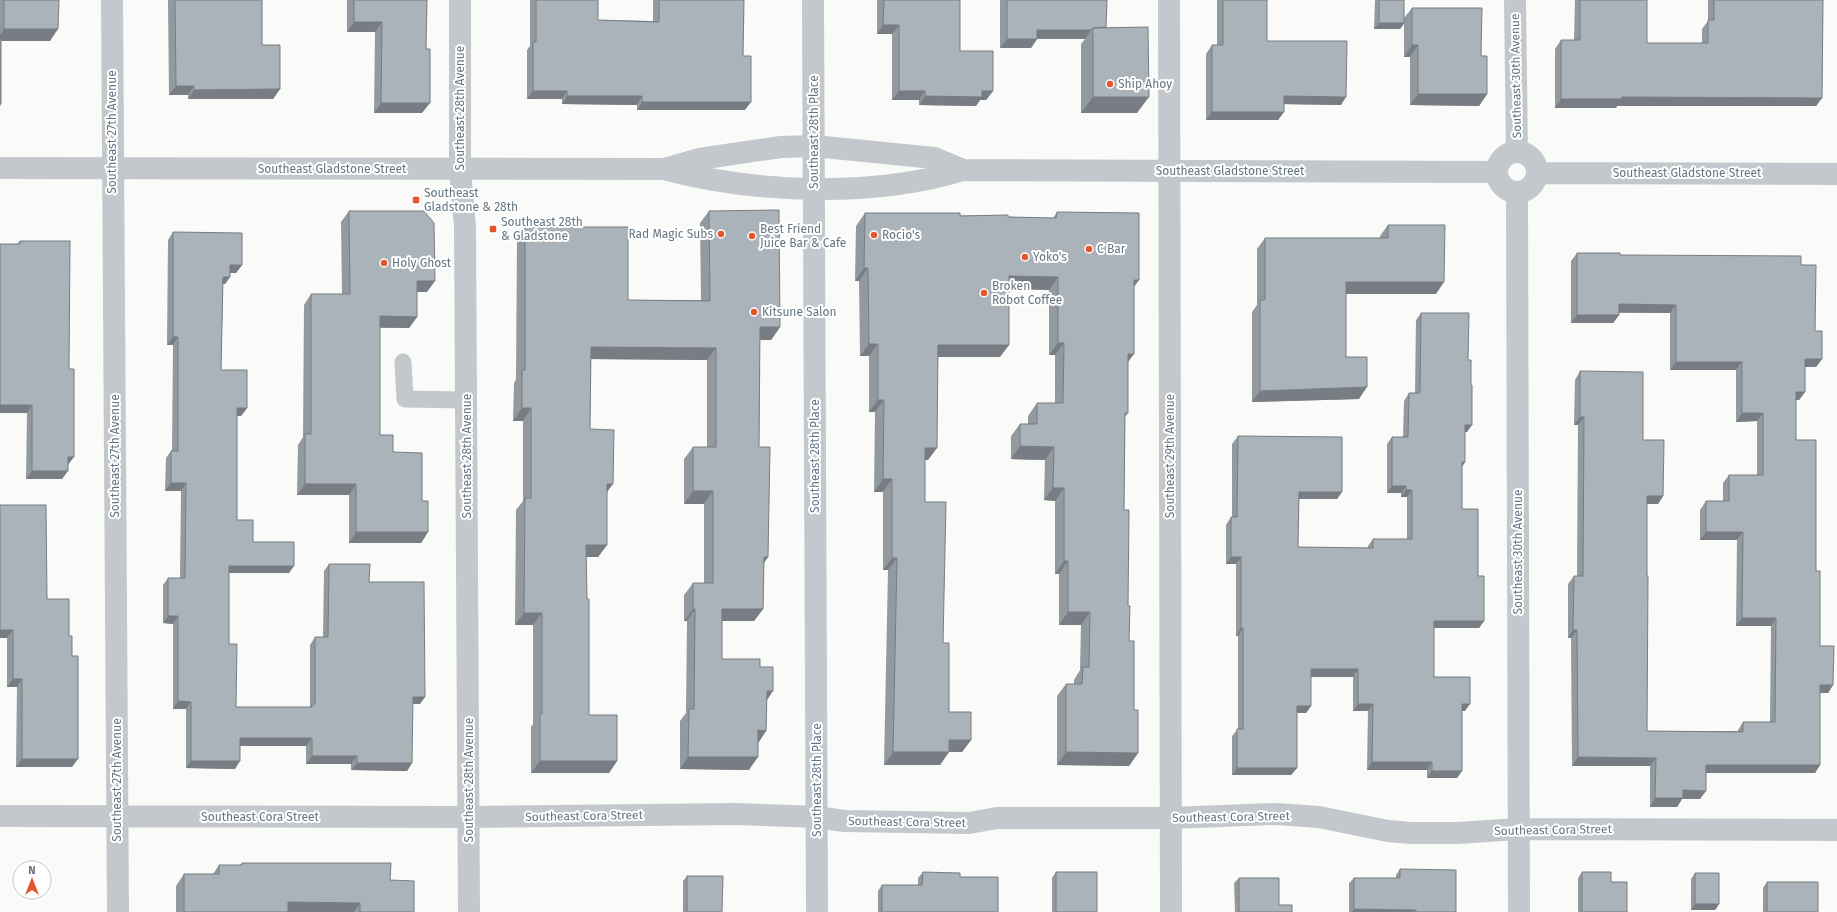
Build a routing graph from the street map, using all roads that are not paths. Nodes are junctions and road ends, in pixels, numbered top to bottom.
1 (112, 0) edge
2 (460, 0) edge
3 (813, 0) edge
4 (1169, 0) edge
5 (1515, 0) edge
6 (814, 146) junction
7 (1517, 152) junction
8 (0, 168) edge
9 (112, 168) junction
10 (664, 169) junction
11 (460, 170) junction
12 (963, 170) junction
13 (1169, 171) junction
14 (1497, 172) junction
15 (1538, 173) junction
16 (1837, 174) edge
17 (814, 189) junction
18 (1517, 193) junction
19 (403, 362) dead end
20 (466, 400) junction
21 (0, 816) edge
22 (118, 816) junction
23 (469, 817) junction
24 (817, 817) junction
25 (1171, 818) junction
26 (1518, 829) junction
27 (1837, 830) edge
28 (118, 912) edge
29 (469, 912) edge
30 (817, 912) edge
31 (1171, 912) edge
32 (1518, 912) edge

1 - 9 street, Southeast 27th Avenue
2 - 11 street, Southeast 28th Avenue
3 - 6 street, Southeast 28th Place
4 - 13 street, Southeast 29th Avenue
5 - 7 street, Southeast 30th Avenue
6 - 10 street, Southeast Gladstone Street
6 - 12 street, Southeast Gladstone Street
6 - 17 street, Southeast 28th Place
7 - 14 street
7 - 15 street
8 - 9 street, Southeast Gladstone Street
9 - 11 street, Southeast Gladstone Street
9 - 22 street, Southeast 27th Avenue
10 - 11 street, Southeast Gladstone Street
10 - 17 street, Southeast Gladstone Street
11 - 20 street, Southeast 28th Avenue
12 - 13 street, Southeast Gladstone Street
12 - 17 street, Southeast Gladstone Street
13 - 14 street, Southeast Gladstone Street
13 - 25 street, Southeast 29th Avenue
14 - 18 street
15 - 16 street, Southeast Gladstone Street
15 - 18 street
17 - 24 street, Southeast 28th Place
18 - 26 street, Southeast 30th Avenue
19 - 20 lane
20 - 23 street, Southeast 28th Avenue
21 - 22 street, Southeast Cora Street
22 - 23 street, Southeast Cora Street
22 - 28 street, Southeast 27th Avenue
23 - 24 street, Southeast Cora Street
23 - 29 street, Southeast 28th Avenue
24 - 25 street, Southeast Cora Street
24 - 30 street, Southeast 28th Place
25 - 26 street, Southeast Cora Street
25 - 31 street, Southeast 29th Avenue
26 - 27 street, Southeast Cora Street
26 - 32 street, Southeast 30th Avenue

